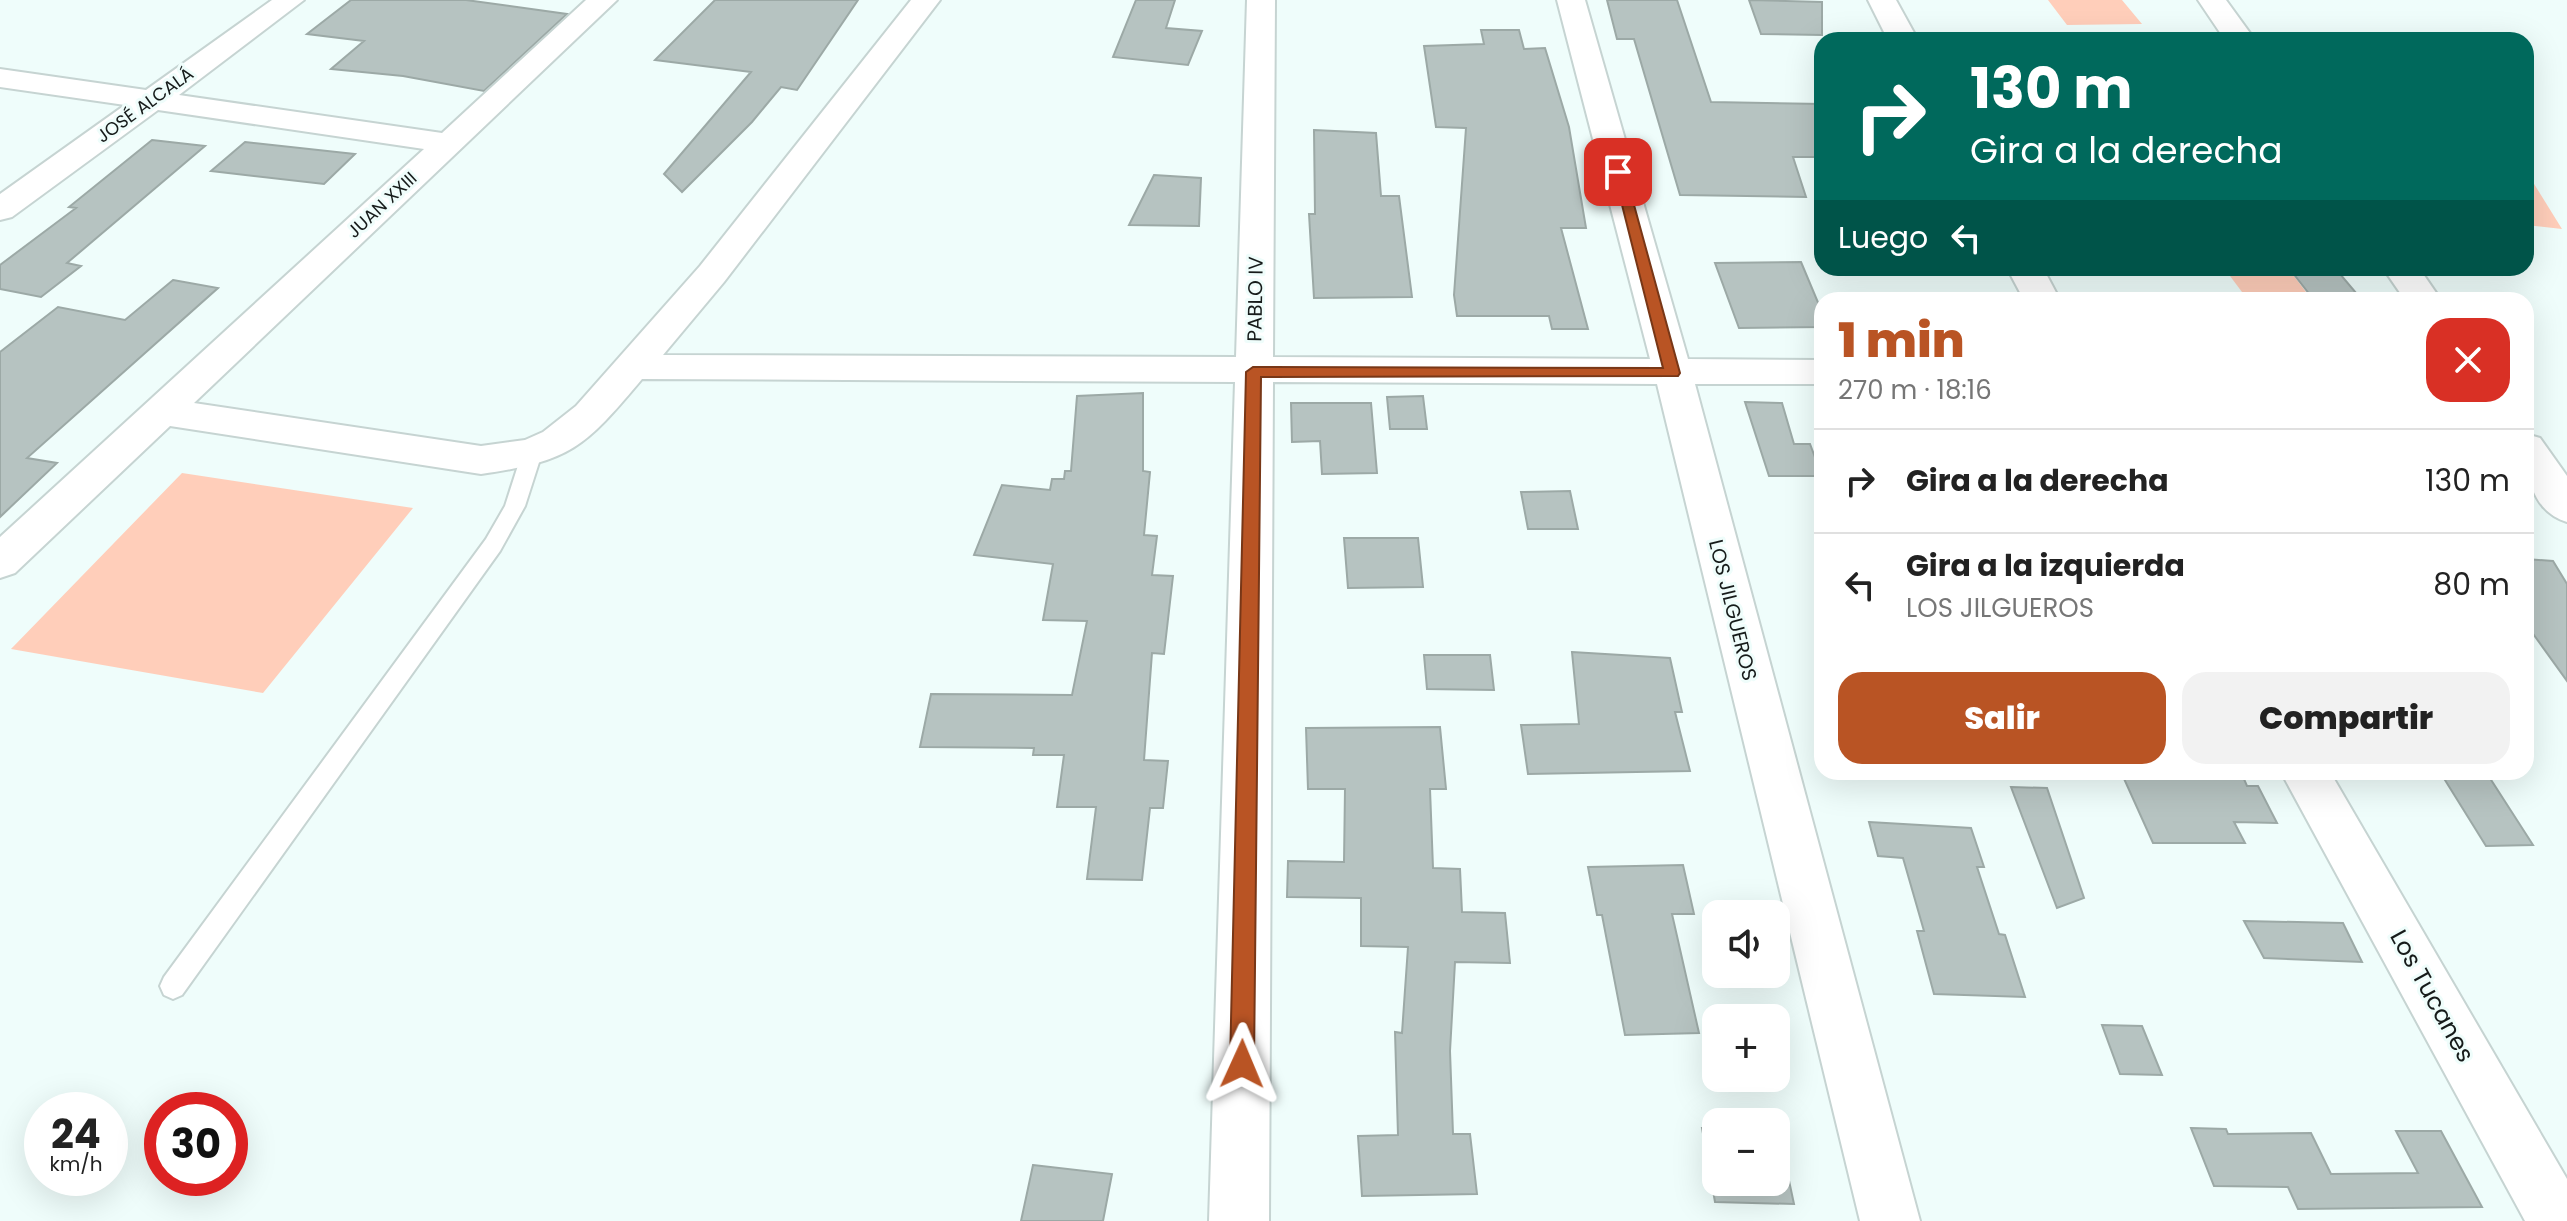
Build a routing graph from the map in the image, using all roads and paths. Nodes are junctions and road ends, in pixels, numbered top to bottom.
1 (290, 0) edge
2 (603, 0) edge
3 (926, 0) edge
4 (1261, 0) edge
5 (1571, 0) edge
6 (1882, 0) edge
7 (2212, 0) edge
8 (1899, 32) edge
9 (2234, 32) edge
10 (0, 78) edge
11 (153, 98) junction
12 (448, 143) junction
13 (0, 210) edge
14 (632, 367) junction
15 (1253, 372) junction
16 (1814, 372) edge
17 (1673, 373) junction
18 (163, 412) junction
19 (532, 453) junction
20 (2534, 460) edge
21 (2567, 507) edge
22 (0, 562) edge
23 (2310, 780) edge
24 (173, 986) dead end
25 (1239, 1221) edge
26 (1890, 1221) edge
27 (2558, 1221) edge

1 - 11 street, JOSÉ ALCALÁ
2 - 12 street, JUAN XXIII
3 - 14 street
4 - 15 street, PABLO IV
5 - 17 street, LOS JILGUEROS
6 - 8 street
7 - 9 street
10 - 11 street
11 - 12 street
11 - 13 street, JOSÉ ALCALÁ
12 - 18 street, JUAN XXIII
14 - 15 street
14 - 19 street
15 - 17 street
15 - 25 street, PABLO IV
16 - 17 street
17 - 26 street, LOS JILGUEROS
18 - 19 street
18 - 22 street, JUAN XXIII
19 - 24 lane
20 - 21 street
23 - 27 street, Los Tucanes

